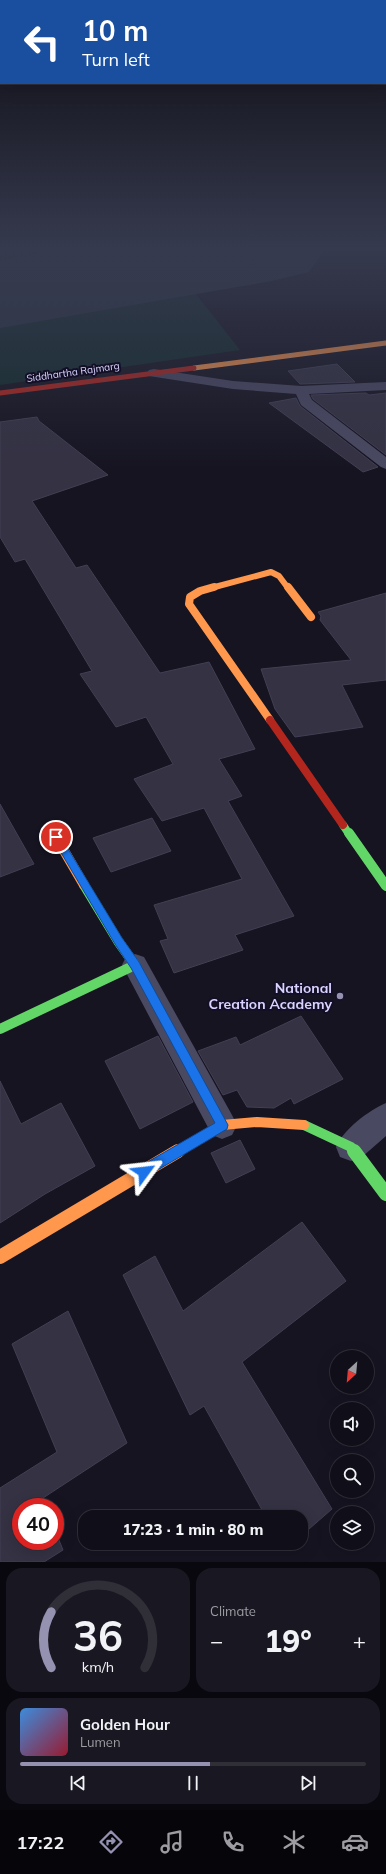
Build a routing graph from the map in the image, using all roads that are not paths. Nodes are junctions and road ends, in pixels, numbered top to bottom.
1 (386, 343) edge
2 (154, 373) junction
3 (386, 386) edge
4 (301, 390) junction
5 (0, 393) edge
6 (386, 464) edge
7 (311, 617) dead end
8 (56, 837) dead end
9 (386, 886) edge
10 (135, 965) junction
11 (0, 1029) edge
12 (386, 1117) edge
13 (222, 1125) junction
14 (351, 1147) junction
15 (386, 1194) edge
16 (0, 1256) edge

1 - 2 main road, Siddhartha Rajmarg
2 - 4 street
2 - 5 main road, Siddhartha Rajmarg
3 - 4 street
4 - 6 street
7 - 9 main road
8 - 10 main road
10 - 11 main road
10 - 13 street
12 - 14 street
13 - 14 main road
13 - 16 main road
14 - 15 main road

